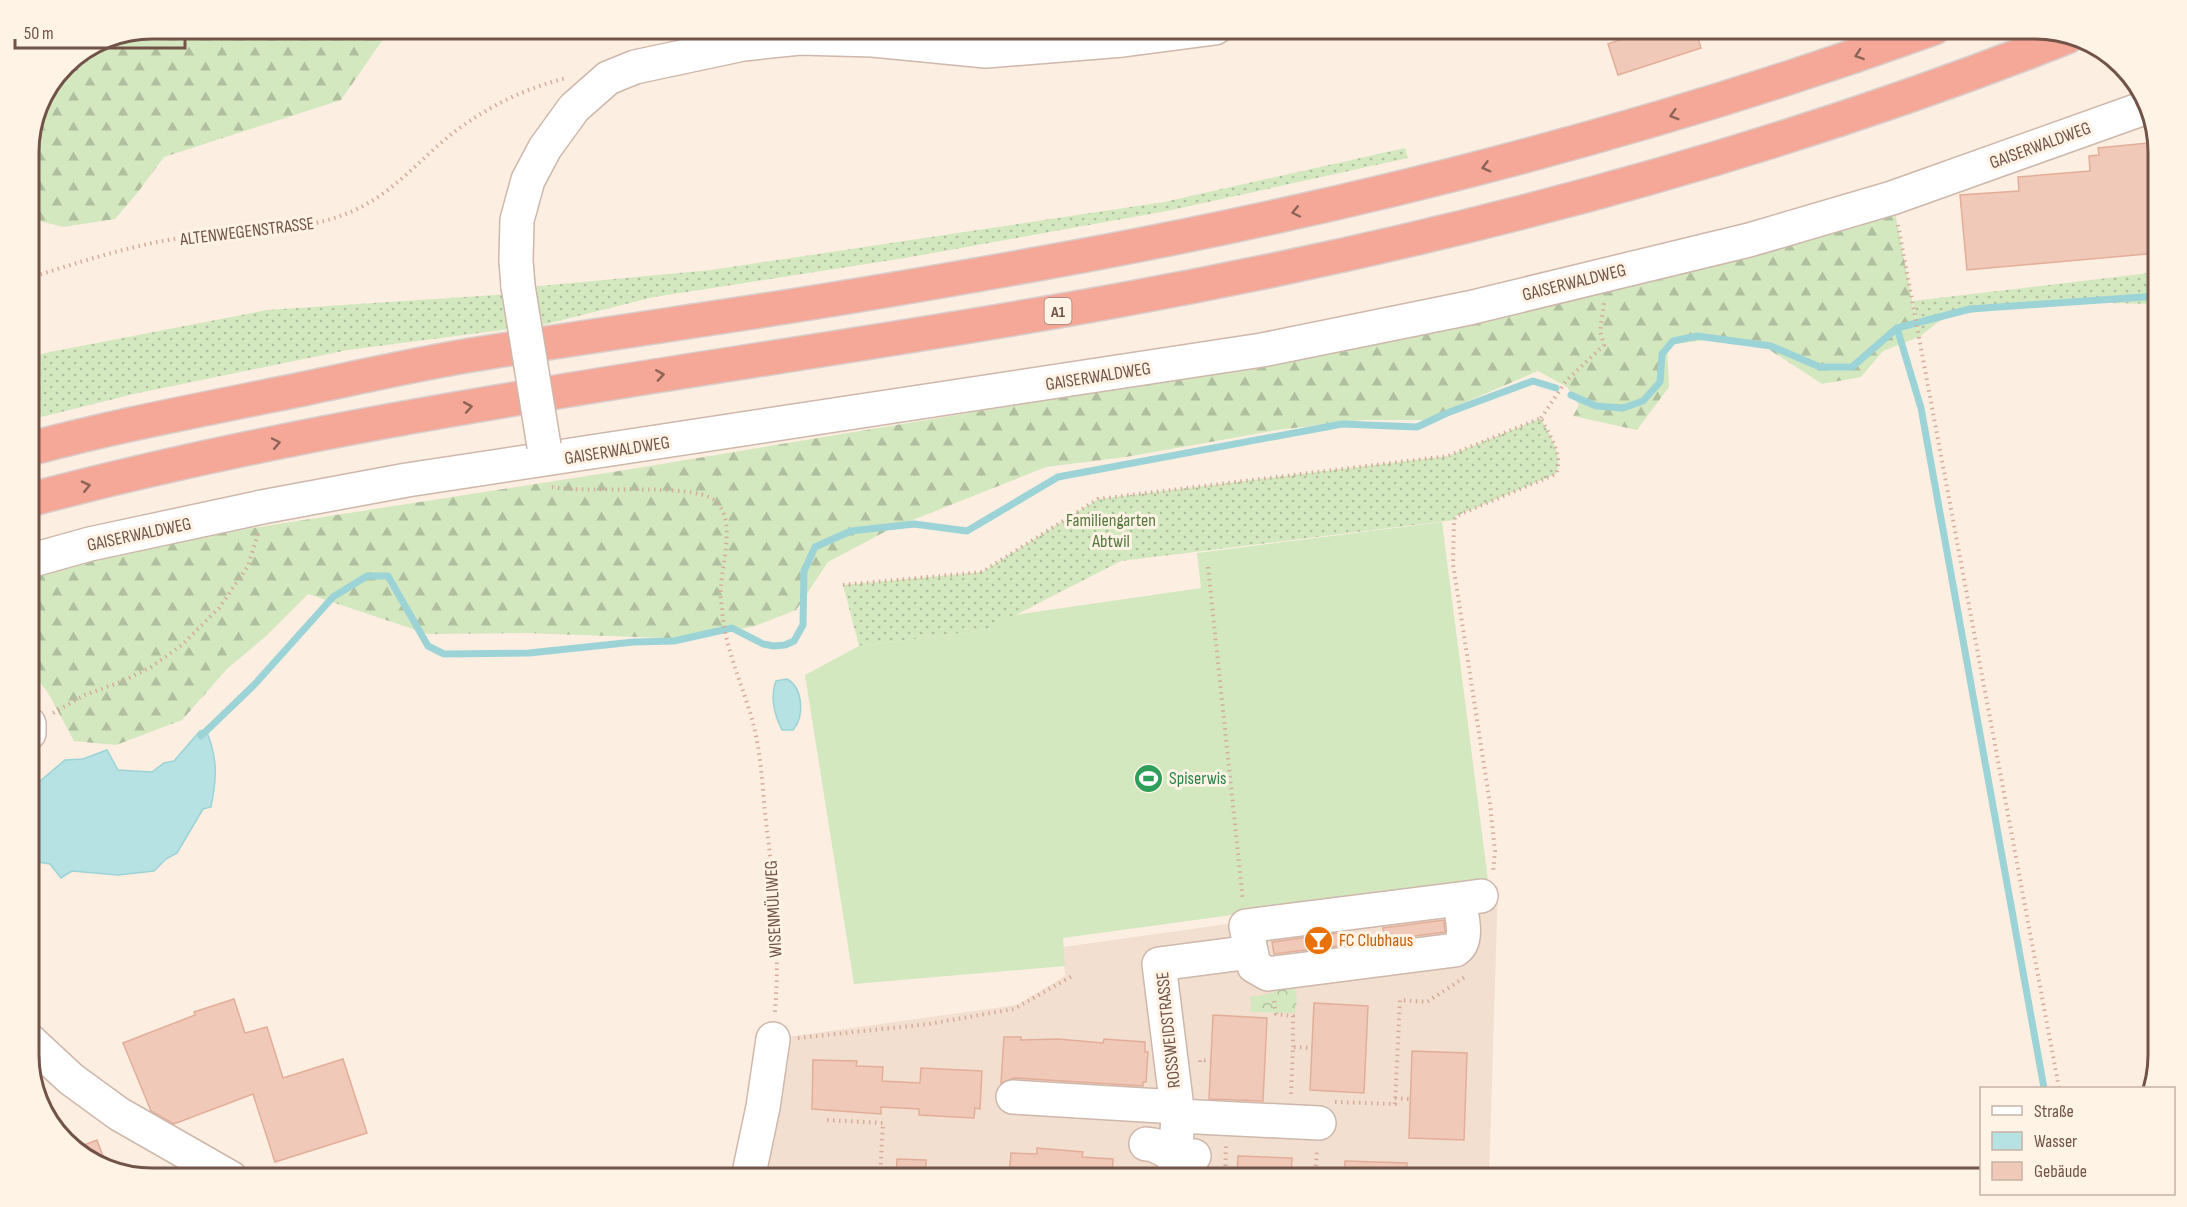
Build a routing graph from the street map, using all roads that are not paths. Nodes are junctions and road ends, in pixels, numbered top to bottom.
1 (788, 39) edge
2 (836, 39) edge
3 (1126, 39) edge
4 (1903, 39) edge
5 (2056, 41) edge
6 (2139, 110) edge
7 (39, 446) edge
8 (543, 456) junction
9 (39, 498) edge
10 (39, 558) edge
11 (1352, 913) junction
12 (1249, 939) junction
13 (1358, 962) junction
14 (773, 1039) road end
15 (39, 1049) edge
16 (1012, 1097) dead end
17 (1177, 1111) junction
18 (1305, 1122) road end
19 (1146, 1144) dead end
20 (1182, 1164) edge
21 (212, 1168) edge
22 (750, 1168) edge

1 - 8 street, bridge
2 - 3 street, bridge
4 -> 7 highway
9 -> 5 highway, A1
6 - 8 street, GAISERWALDWEG
8 - 10 street, GAISERWALDWEG
11 - 12 street
11 - 13 street
11 - 13 street
12 - 13 street
12 - 17 street, ROSSWEIDSTRASSE
14 - 22 street
15 - 21 street
16 - 17 street
17 - 18 street
17 - 20 street, ROSSWEIDSTRASSE
19 - 20 street

